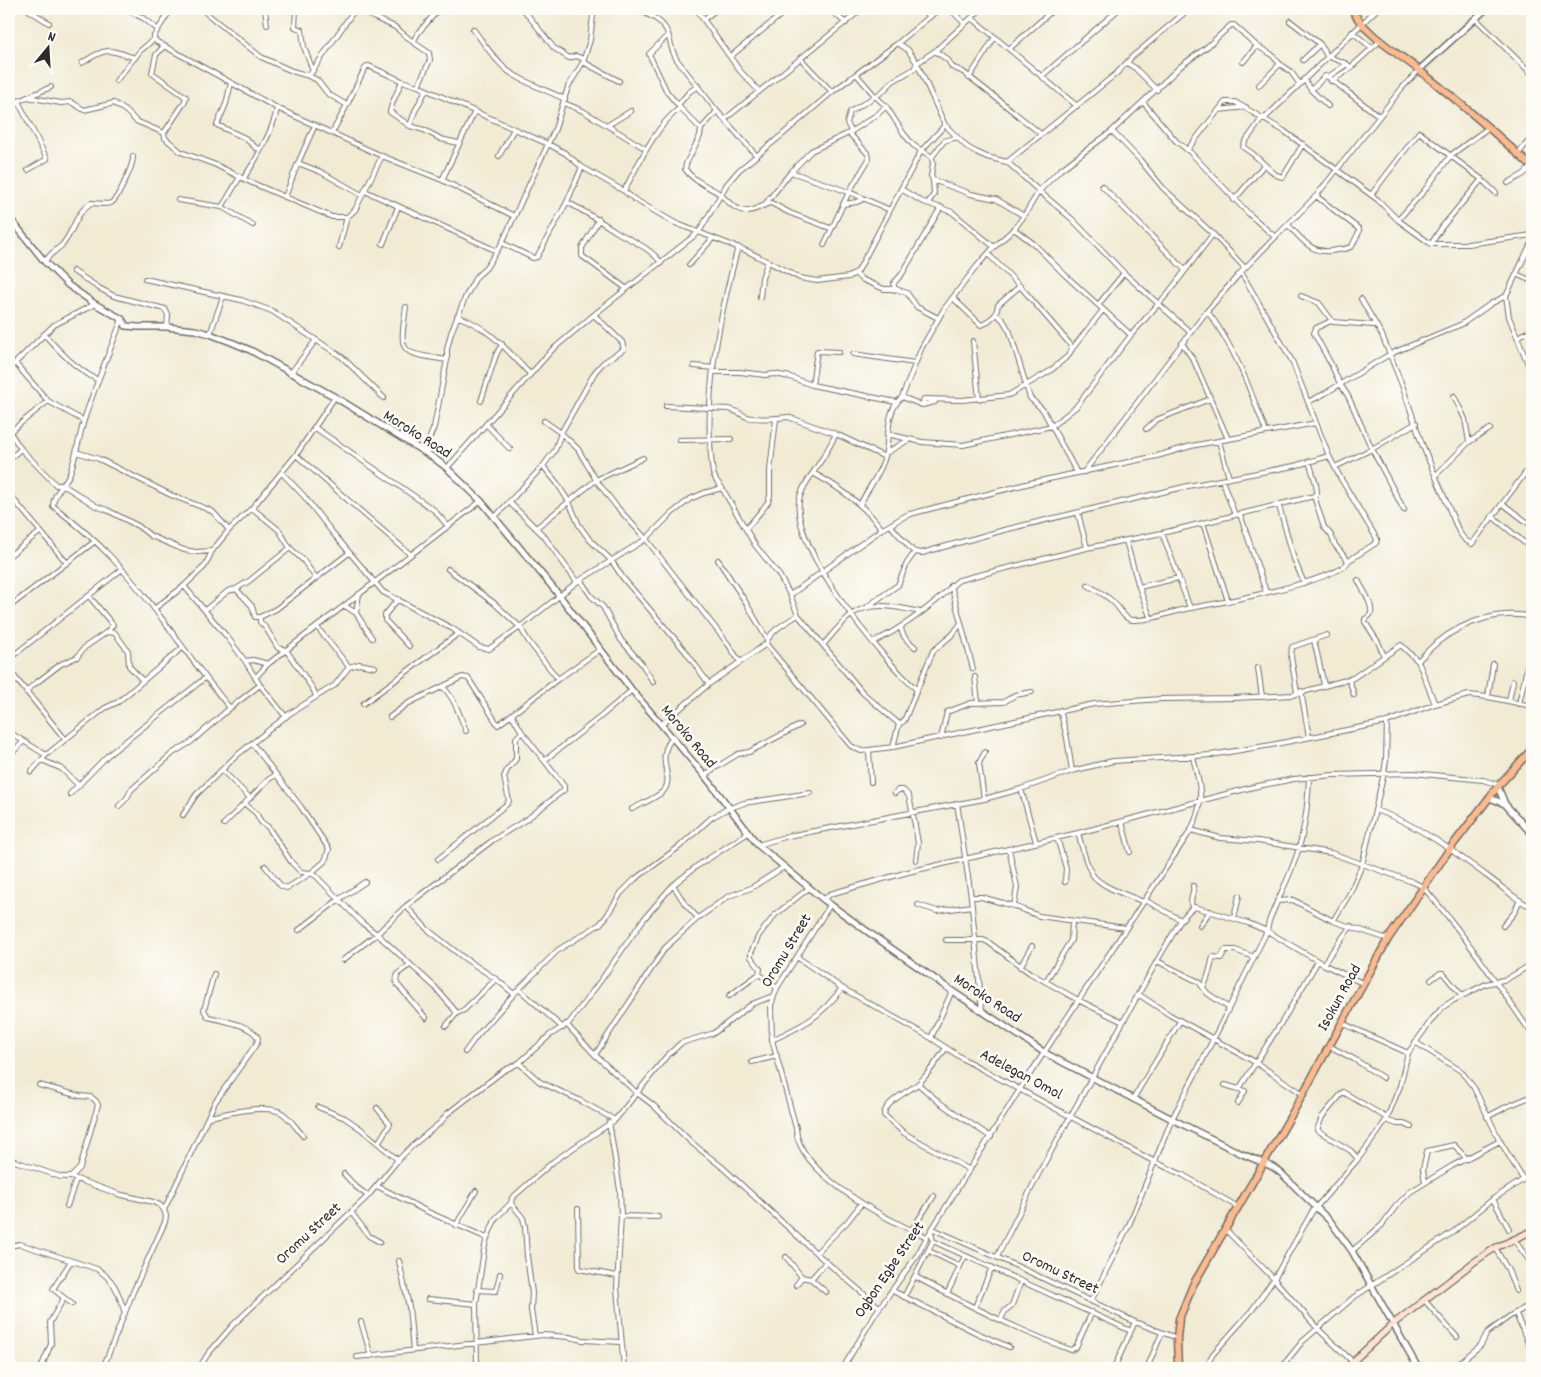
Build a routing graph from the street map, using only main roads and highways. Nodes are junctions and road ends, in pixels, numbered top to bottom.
1 (1352, 9) edge
2 (1532, 167) edge
3 (1532, 749) edge
4 (1532, 1231) edge
5 (1350, 1366) edge
6 (1178, 1368) edge

1 - 2 main road
3 - 6 main road, Isokun Road
4 - 5 main road

